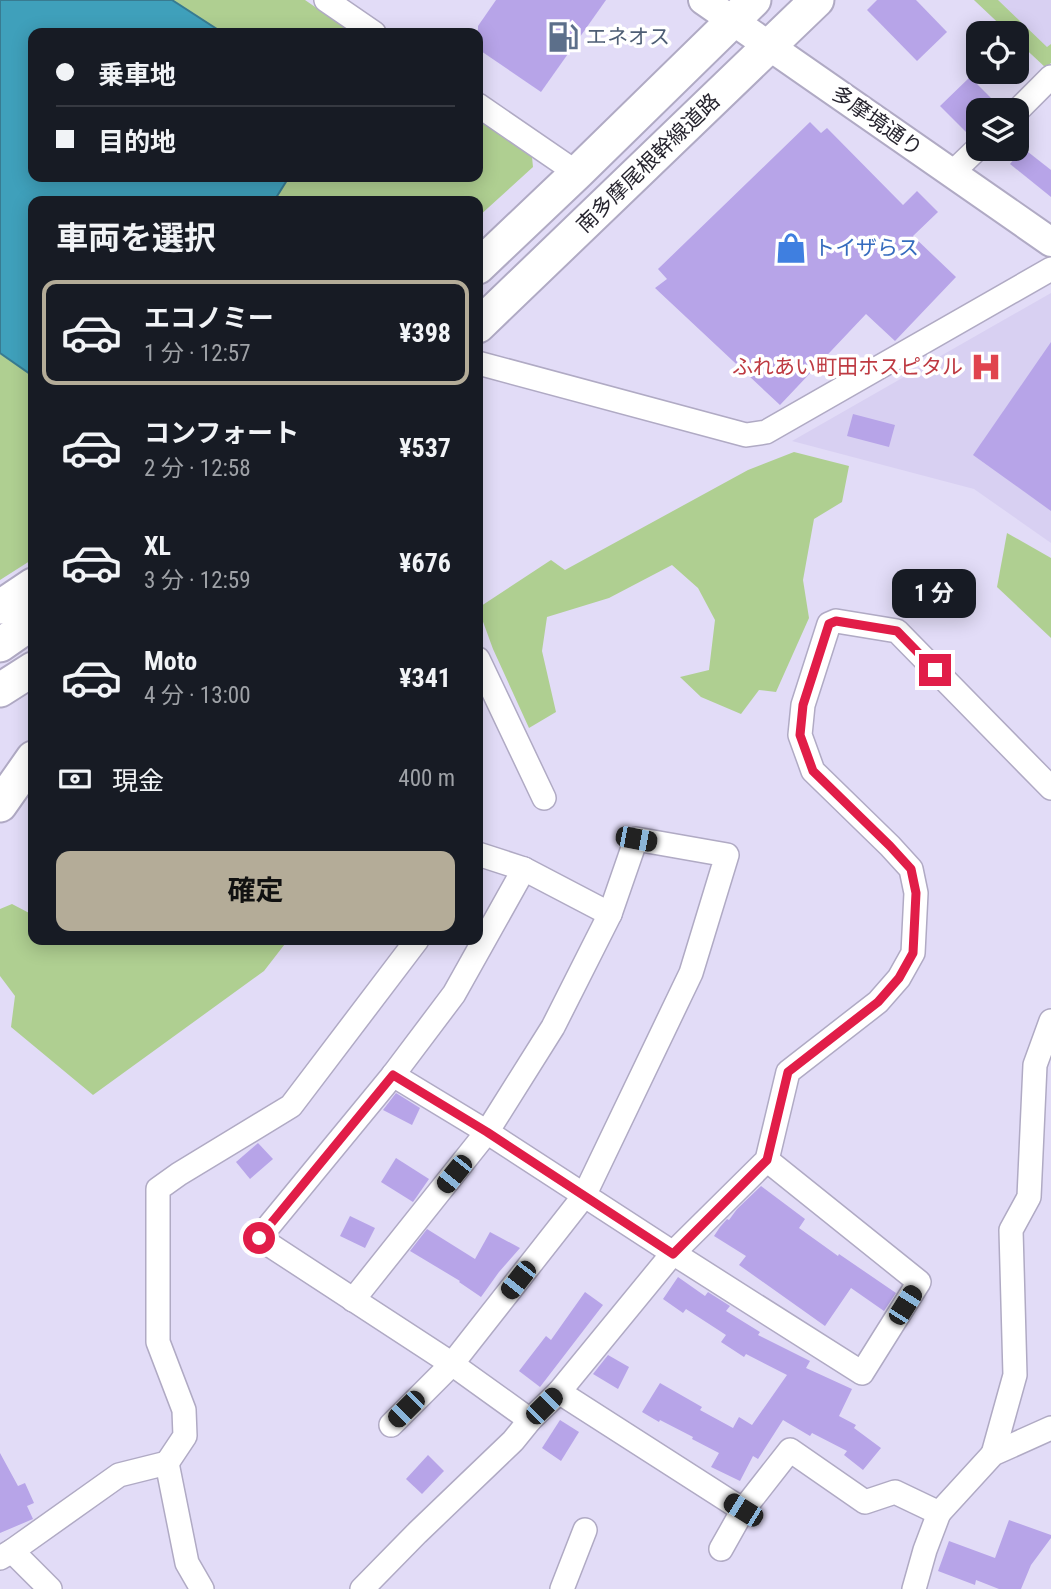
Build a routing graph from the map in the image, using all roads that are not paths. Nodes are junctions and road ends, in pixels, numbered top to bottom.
1 (326, 0) edge
2 (703, 0) edge
3 (817, 0) edge
4 (744, 10) edge
5 (367, 28) edge
6 (769, 46) junction
7 (1051, 77) edge
8 (1029, 99) edge
9 (483, 108) edge
10 (966, 160) edge
11 (577, 173) junction
12 (952, 173) junction
13 (1051, 242) edge
14 (483, 262) edge
15 (1051, 269) edge
16 (483, 321) edge
17 (483, 364) edge
18 (28, 588) edge
19 (0, 607) edge
20 (28, 625) edge
21 (0, 645) edge
22 (483, 670) edge
23 (28, 672) edge
24 (0, 690) edge
25 (28, 765) edge
26 (1051, 788) edge
27 (544, 798) dead end
28 (0, 804) edge
29 (483, 856) edge
30 (524, 869) junction
31 (610, 915) junction
32 (483, 942) edge
33 (413, 945) edge
34 (481, 945) edge
35 (1051, 1021) edge
36 (393, 1075) junction
37 (487, 1132) junction
38 (767, 1160) junction
39 (584, 1196) junction
40 (673, 1254) junction
41 (354, 1300) junction
42 (452, 1364) junction
43 (559, 1392) junction
44 (530, 1420) junction
45 (391, 1425) dead end
46 (1051, 1428) edge
47 (993, 1454) junction
48 (167, 1463) junction
49 (743, 1510) junction
50 (939, 1513) junction
51 (585, 1530) dead end
52 (721, 1549) dead end
53 (6, 1554) edge
54 (50, 1589) edge
55 (202, 1589) edge
56 (362, 1589) edge
57 (562, 1589) edge
58 (914, 1589) edge

1 - 5 street
2 - 4 street, 多摩境通り
3 - 6 main road, 南多摩尾根幹線道路
4 - 6 street, 多摩境通り
4 - 11 main road, 南多摩尾根幹線道路
6 - 12 street, 多摩境通り
6 - 16 main road, 南多摩尾根幹線道路
7 - 8 street
9 - 11 street
10 - 12 street
11 - 14 main road, 南多摩尾根幹線道路
12 - 13 street, 多摩境通り
15 - 17 street
18 - 19 main road
20 - 21 main road
22 - 27 street
23 - 24 main road
25 - 28 main road
26 - 38 street
29 - 30 street
30 - 31 street
30 - 32 street
31 - 37 street
31 - 39 street
33 - 48 street
34 - 36 street
35 - 47 street
36 - 37 street
36 - 41 street
37 - 39 street
37 - 41 street
38 - 40 street
38 - 40 street
39 - 40 street
39 - 42 street
40 - 43 street
41 - 42 street
42 - 44 street
42 - 45 street
43 - 44 street
43 - 49 street
44 - 56 street
46 - 47 street
47 - 50 street
48 - 53 street
48 - 55 street
49 - 50 street
49 - 52 street
50 - 58 street
51 - 57 street
53 - 54 street

